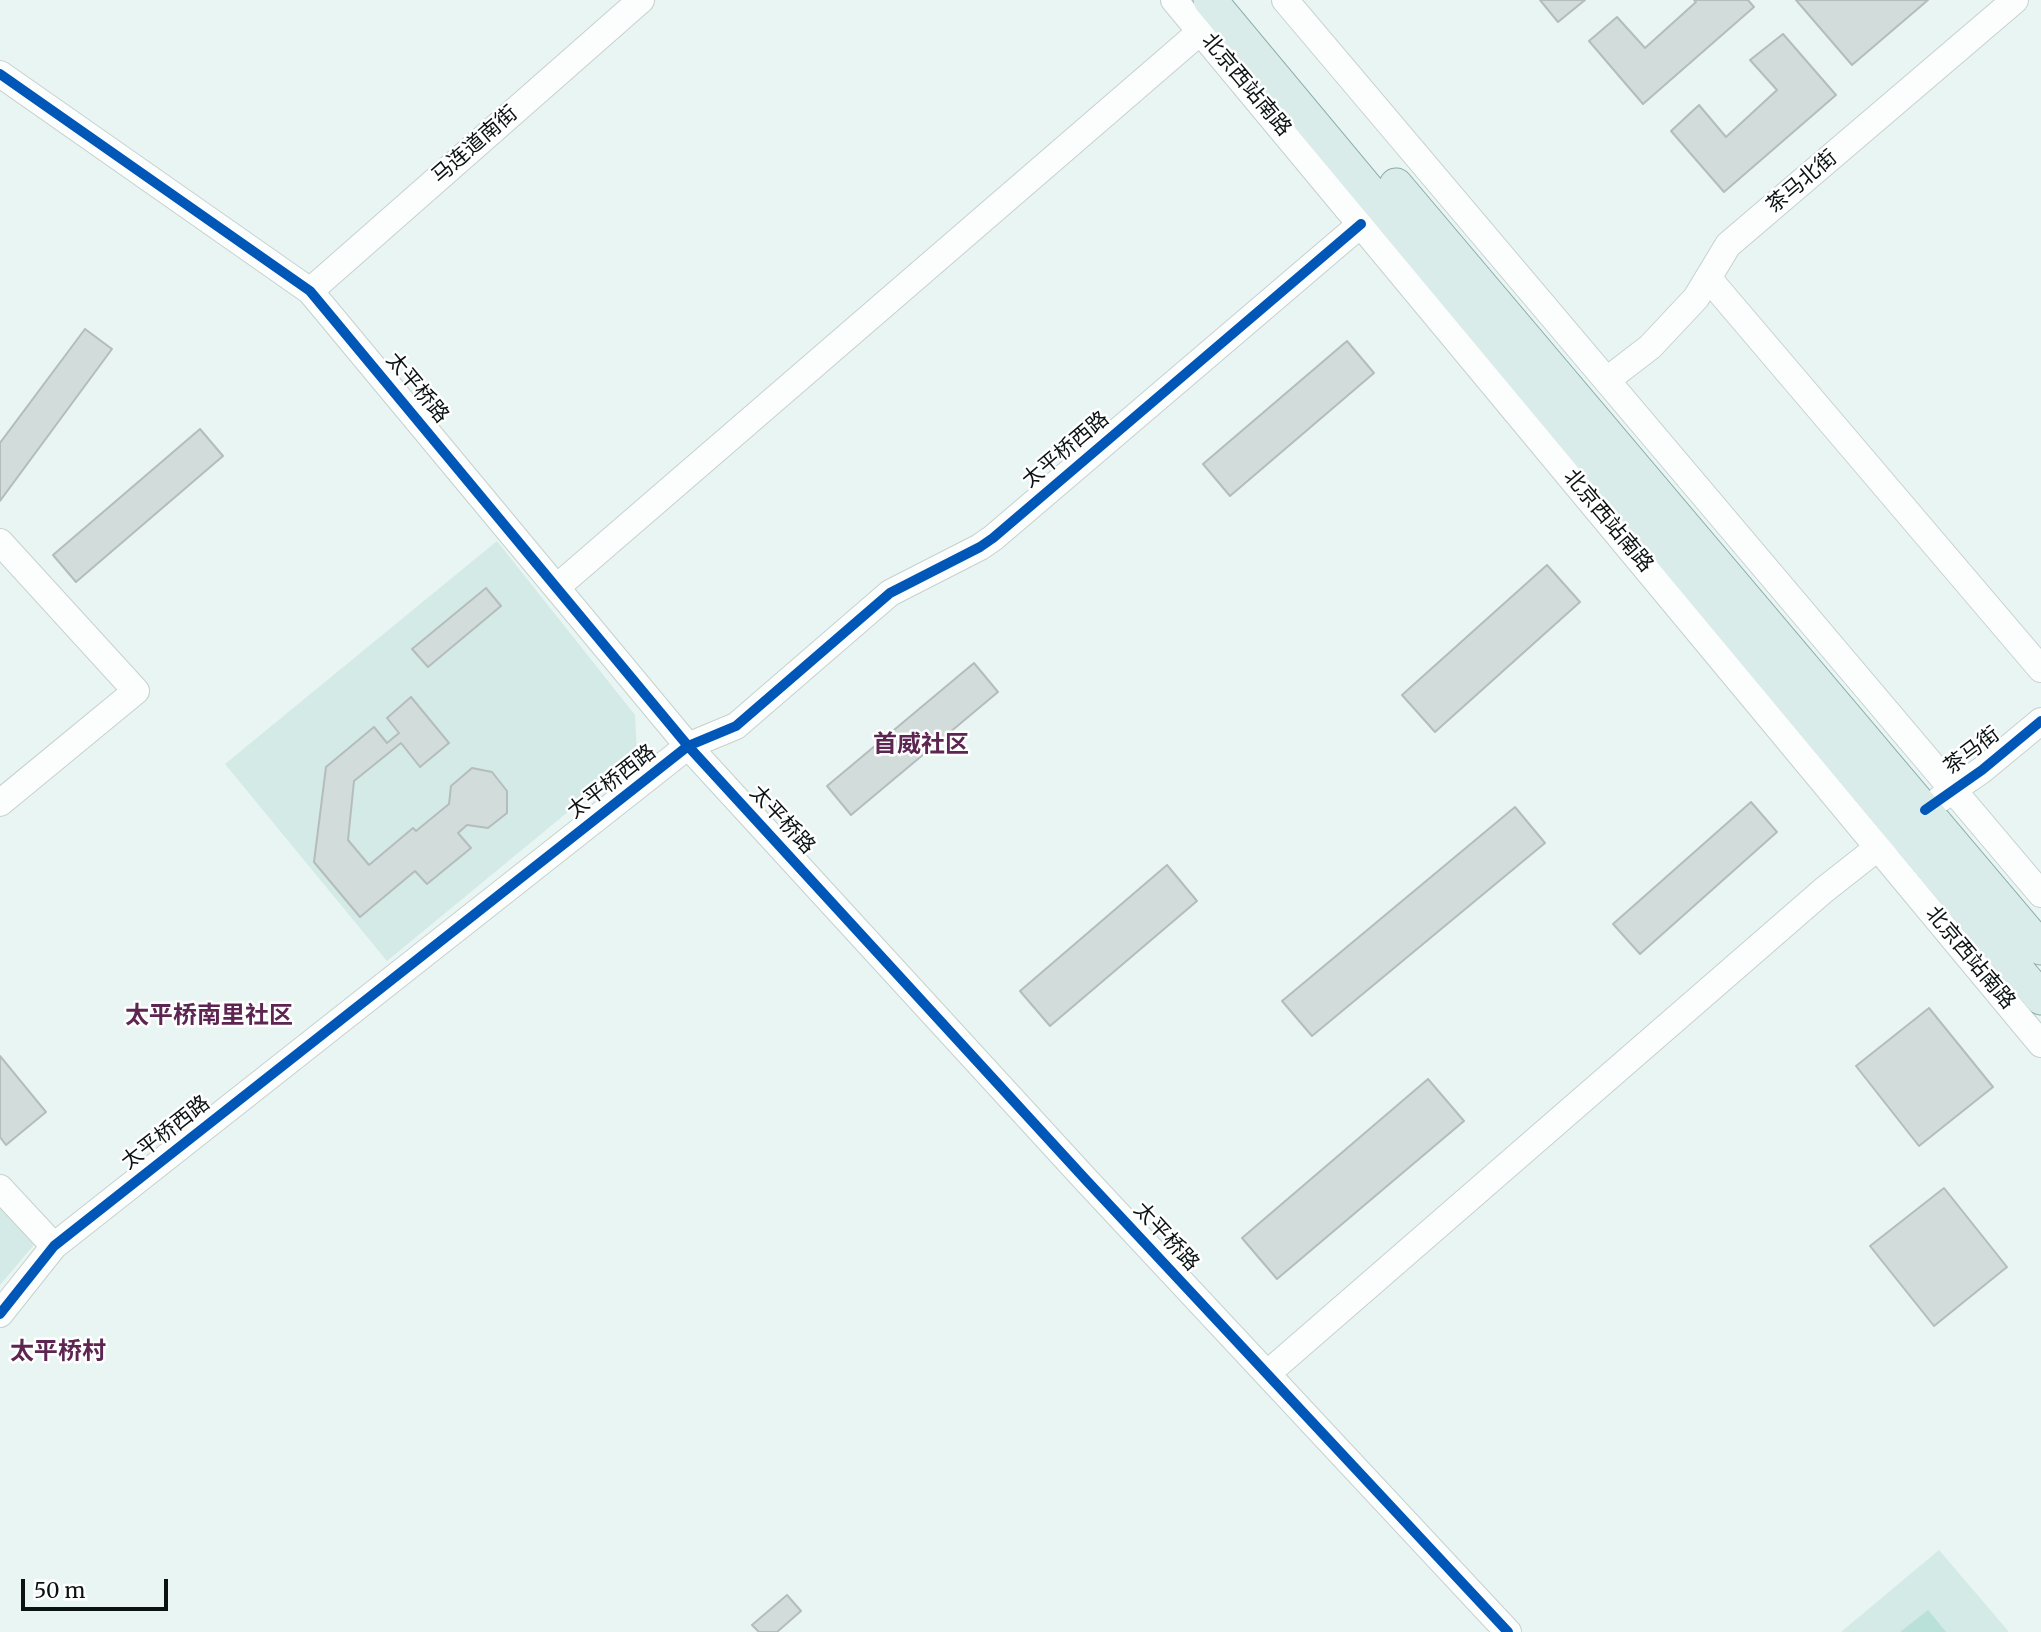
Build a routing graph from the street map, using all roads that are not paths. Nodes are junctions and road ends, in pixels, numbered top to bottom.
1 (640, 0) edge
2 (1174, 0) edge
3 (1210, 0) edge
4 (1240, 0) edge
5 (1285, 0) edge
6 (2015, 0) edge
7 (1200, 31) junction
8 (0, 74) edge
9 (1362, 224) junction
10 (1709, 279) junction
11 (310, 291) junction
12 (1607, 380) junction
13 (0, 542) edge
14 (558, 587) junction
15 (2041, 669) edge
16 (2041, 721) edge
17 (688, 746) junction
18 (1952, 791) junction
19 (0, 803) edge
20 (1901, 829) junction
21 (2041, 894) edge
22 (2041, 948) edge
23 (2041, 998) edge
24 (2041, 1044) edge
25 (0, 1188) edge
26 (54, 1246) junction
27 (0, 1314) edge
28 (1268, 1373) junction
29 (1508, 1632) edge

1 - 11 street, 马连道南街
2 - 7 street, 北京西站南路
3 - 20 main road, 北京西站南路
4 - 20 main road, 北京西站南路
5 - 12 street
6 - 10 street, 茶马北街
7 - 9 street, 北京西站南路
7 - 14 street
8 - 11 street, 太平桥路
9 - 17 street, 太平桥西路
9 - 20 street, 北京西站南路
10 - 12 street, 茶马北街
10 - 15 street
11 - 14 street, 太平桥路
12 - 18 street
13 - 19 street
14 - 17 street, 太平桥路
16 - 18 street, 茶马街
17 - 26 street, 太平桥西路
17 - 28 street, 太平桥路
18 - 20 street, 茶马街
18 - 21 street
20 - 22 main road, 北京西站南路
20 - 23 main road, 北京西站南路
20 - 24 street, 北京西站南路
20 - 28 street, 茶马街
25 - 26 street
26 - 27 street, 太平桥西路
28 - 29 street, 太平桥路

